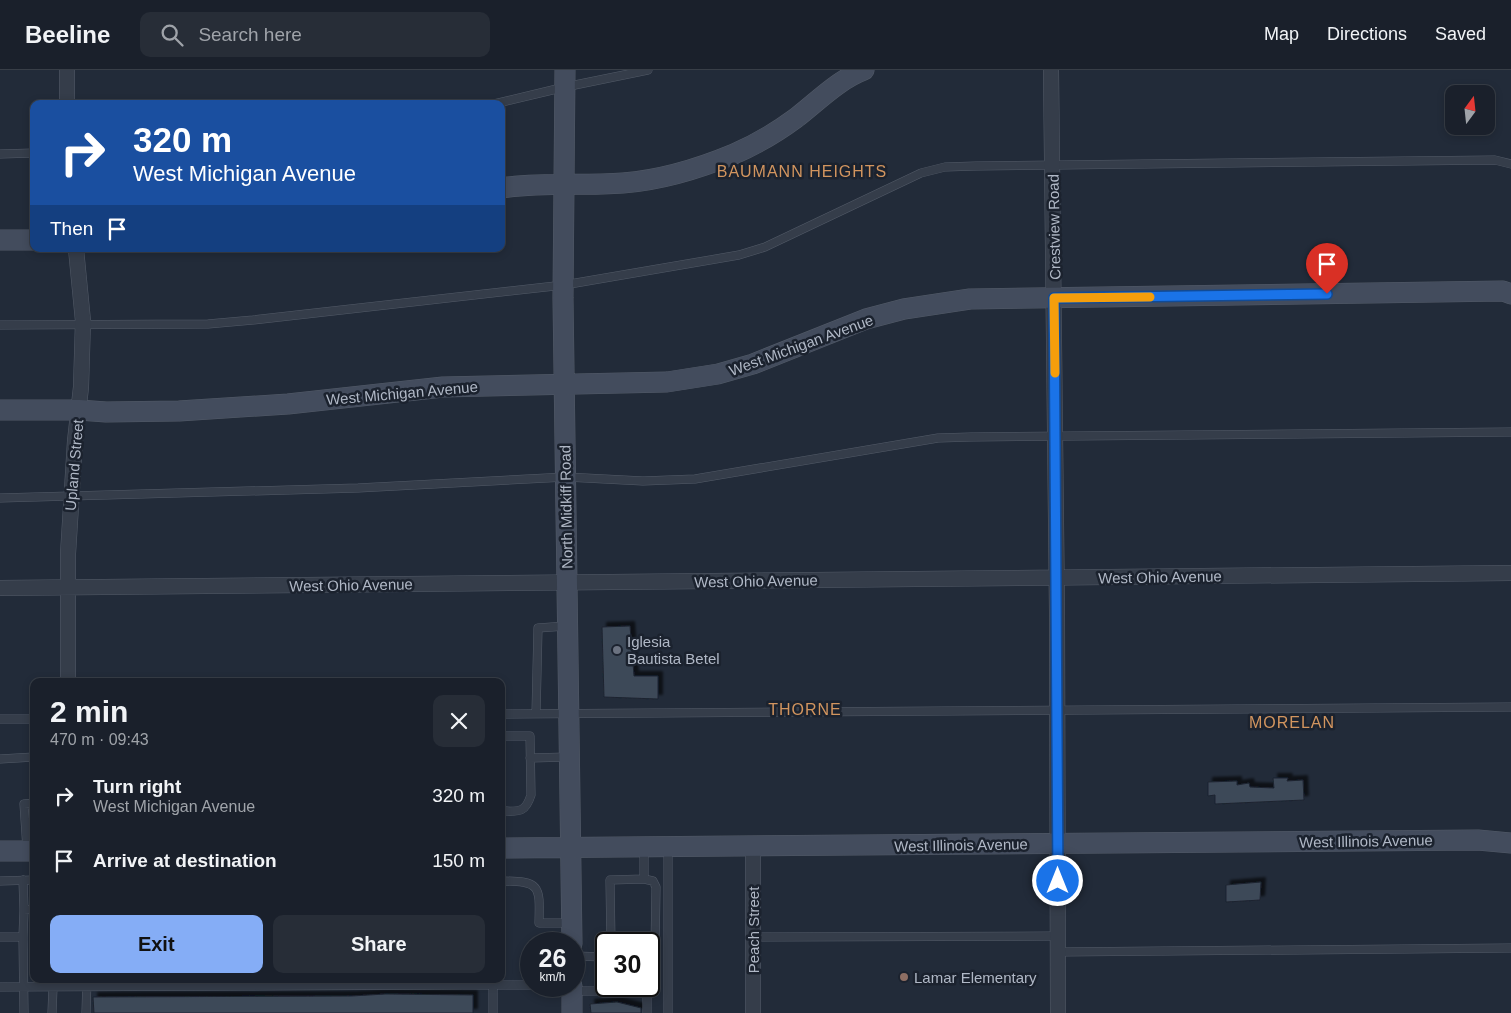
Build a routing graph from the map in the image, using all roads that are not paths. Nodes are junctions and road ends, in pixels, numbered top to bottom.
1 (67, 70) edge
2 (648, 70) edge
3 (864, 70) edge
4 (1052, 70) edge
5 (565, 78) edge
6 (67, 100) edge
7 (505, 100) edge
8 (30, 153) edge
9 (0, 154) edge
10 (1053, 164) junction
11 (1511, 164) edge
12 (564, 184) junction
13 (505, 188) edge
14 (0, 240) edge
15 (30, 240) edge
16 (76, 252) edge
17 (564, 285) junction
18 (1511, 294) edge
19 (1054, 298) junction
20 (0, 325) edge
21 (82, 325) junction
22 (565, 384) junction
23 (0, 410) edge
24 (79, 410) junction
25 (1511, 432) edge
26 (1056, 437) junction
27 (566, 477) junction
28 (71, 497) junction
29 (0, 498) edge
30 (1511, 573) edge
31 (1057, 578) junction
32 (567, 583) junction
33 (0, 588) edge
34 (67, 588) junction
35 (568, 625) junction
36 (68, 678) edge
37 (1511, 707) edge
38 (1057, 710) junction
39 (505, 714) edge
40 (536, 714) junction
41 (569, 714) junction
42 (0, 719) edge
43 (30, 719) edge
44 (505, 736) edge
45 (30, 757) edge
46 (570, 757) junction
47 (530, 758) junction
48 (0, 759) edge
49 (30, 803) edge
50 (505, 811) edge
51 (1511, 842) edge
52 (30, 844) edge
53 (1058, 844) junction
54 (644, 847) junction
55 (668, 847) junction
56 (753, 847) junction
57 (505, 848) edge
58 (571, 848) junction
59 (0, 851) edge
60 (30, 851) edge
61 (644, 879) junction
62 (23, 880) junction
63 (30, 880) edge
64 (505, 881) edge
65 (0, 882) edge
66 (30, 909) edge
67 (24, 910) junction
68 (572, 923) junction
69 (572, 932) edge
70 (611, 932) edge
71 (655, 932) edge
72 (23, 936) junction
73 (753, 936) junction
74 (1058, 936) junction
75 (0, 937) edge
76 (1511, 948) edge
77 (1058, 952) junction
78 (78, 983) edge
79 (87, 983) edge
80 (474, 983) edge
81 (493, 985) junction
82 (520, 985) edge
83 (53, 986) junction
84 (0, 987) edge
85 (24, 987) junction
86 (585, 990) edge
87 (572, 997) edge
88 (24, 1013) edge
89 (52, 1013) edge
90 (86, 1013) edge
91 (493, 1013) edge
92 (572, 1013) edge
93 (647, 1013) edge
94 (668, 1013) edge
95 (753, 1013) edge
96 (1058, 1013) edge

1 - 6 street
2 - 5 lane
3 - 12 street
4 - 10 street, Crestview Road
5 - 7 lane
5 - 12 street, North Midkiff Road
8 - 9 lane
10 - 11 lane
10 - 17 lane
10 - 19 street, Crestview Road
12 - 13 street
12 - 17 street, North Midkiff Road
14 - 15 street
16 - 21 street, Upland Street
17 - 21 lane
17 - 22 street, North Midkiff Road
18 - 19 street, West Michigan Avenue
19 - 22 street, West Michigan Avenue
19 - 26 street, Crestview Road
20 - 21 lane
21 - 24 street, Upland Street
22 - 24 street, West Michigan Avenue
22 - 27 street, North Midkiff Road
23 - 24 street, West Michigan Avenue
24 - 28 street, Upland Street
25 - 26 lane
26 - 27 lane
26 - 31 street, Crestview Road
27 - 28 lane
27 - 32 street, North Midkiff Road
28 - 29 lane
28 - 34 street, Upland Street
30 - 31 street, West Ohio Avenue
31 - 32 street, West Ohio Avenue
31 - 38 street, Crestview Road
32 - 34 street, West Ohio Avenue
32 - 35 street, North Midkiff Road
33 - 34 street, West Ohio Avenue
34 - 36 street, Upland Street
35 - 40 lane
35 - 41 street, North Midkiff Road
37 - 38 lane
38 - 41 lane
38 - 53 street, Crestview Road
39 - 40 lane
40 - 41 lane
41 - 46 street, North Midkiff Road
42 - 43 lane
44 - 47 lane
45 - 48 lane
46 - 47 lane
46 - 58 street, North Midkiff Road
47 - 50 lane
49 - 52 lane
51 - 53 street, West Illinois Avenue
53 - 56 street, West Illinois Avenue
53 - 74 street, Crestview Road
54 - 55 street, West Illinois Avenue
54 - 58 street, West Illinois Avenue
54 - 61 lane
55 - 56 street, West Illinois Avenue
55 - 94 lane
56 - 73 street, Peach Street
57 - 58 street, West Illinois Avenue
58 - 68 street, North Midkiff Road
59 - 60 street
61 - 70 lane
61 - 71 lane
62 - 63 lane
62 - 65 lane
62 - 67 lane
64 - 68 lane
66 - 67 lane
67 - 72 lane
68 - 69 street, North Midkiff Road
72 - 75 lane
72 - 85 lane
73 - 74 lane
73 - 95 street, Peach Street
74 - 77 street, Crestview Road
76 - 77 lane
77 - 96 street, Crestview Road
78 - 83 lane
79 - 90 lane
80 - 81 lane
81 - 82 lane
81 - 91 lane
83 - 85 lane
83 - 89 lane
84 - 85 lane
85 - 88 lane
86 - 93 lane
87 - 92 street

